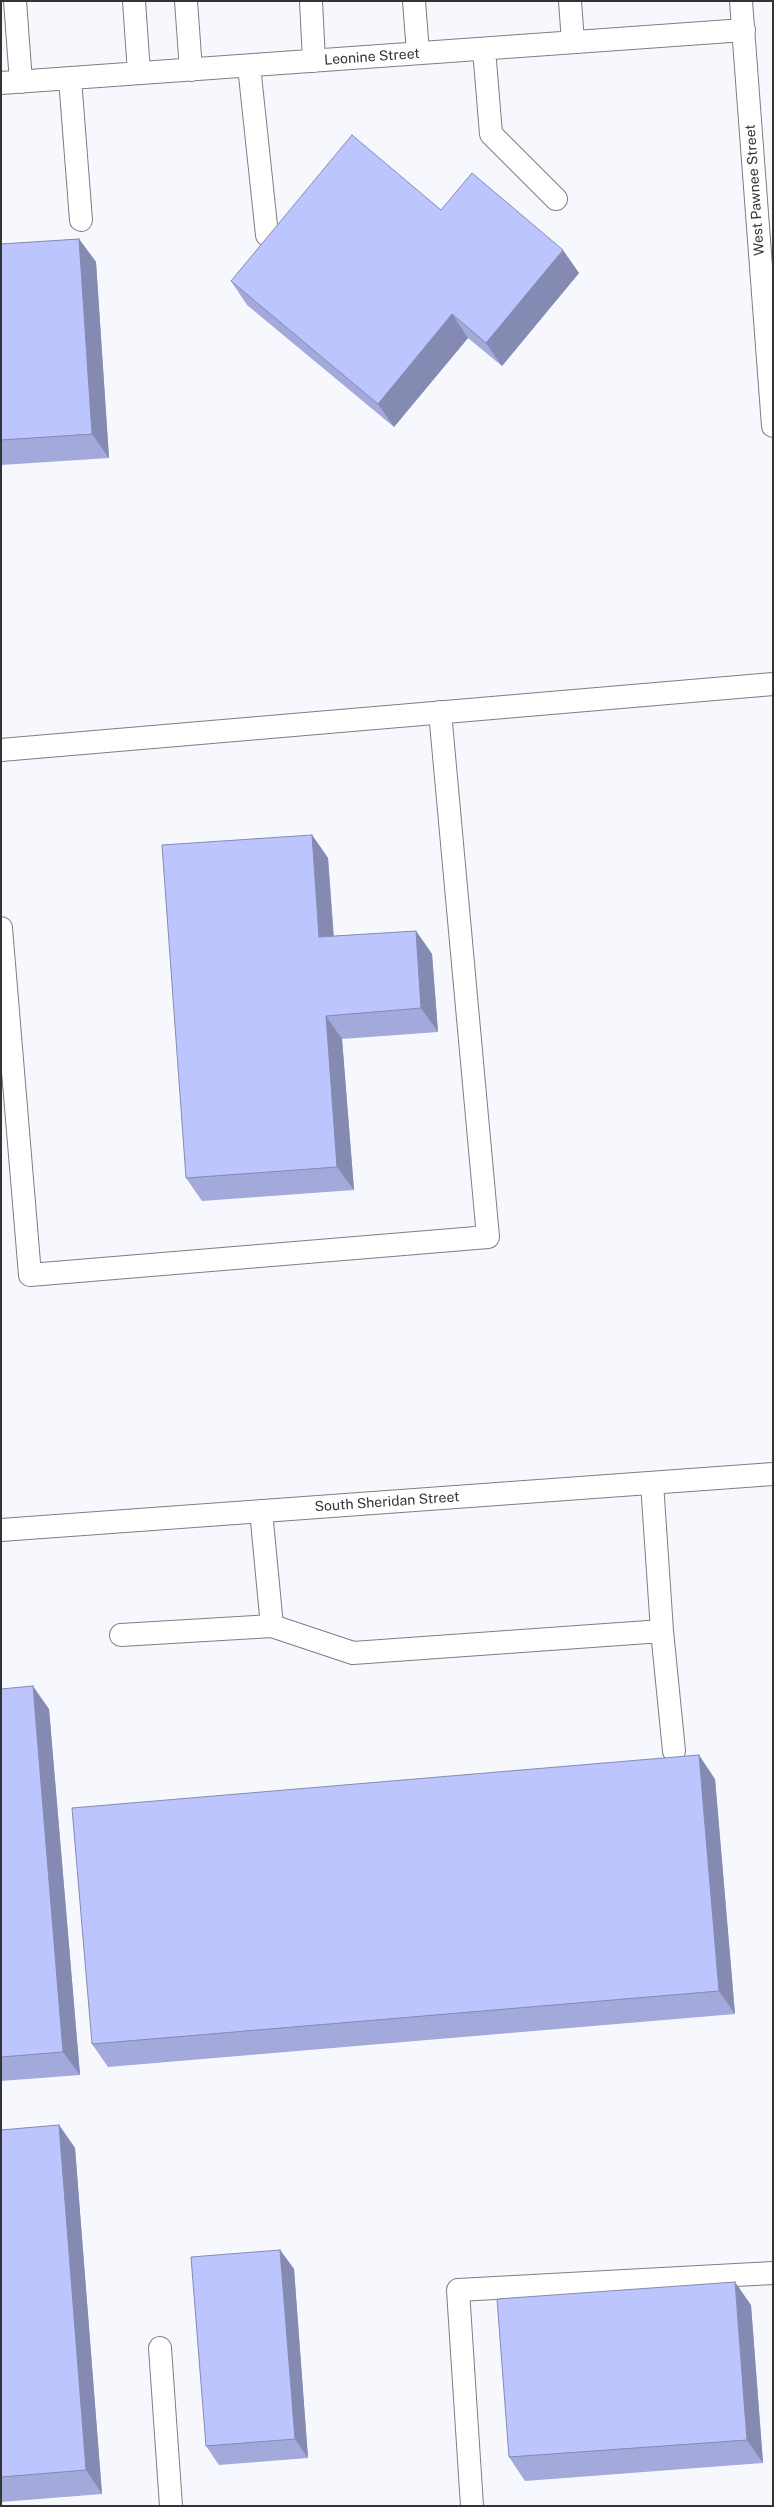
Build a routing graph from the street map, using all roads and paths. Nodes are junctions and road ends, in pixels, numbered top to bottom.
1 (15, 1) edge
2 (134, 1) edge
3 (186, 1) edge
4 (311, 1) edge
5 (414, 1) edge
6 (570, 1) edge
7 (741, 1) edge
8 (744, 30) junction
9 (573, 42) junction
10 (484, 48) junction
11 (418, 53) junction
12 (314, 61) junction
13 (248, 66) junction
14 (191, 70) junction
15 (139, 73) junction
16 (70, 79) junction
17 (11, 83) edge
18 (556, 199) dead end
19 (81, 220) dead end
20 (267, 235) edge
21 (773, 426) edge
22 (773, 684) edge
23 (440, 712) junction
24 (1, 750) edge
25 (1, 928) edge
26 (773, 1474) edge
27 (652, 1483) junction
28 (262, 1511) junction
29 (1, 1530) edge
30 (272, 1626) junction
31 (662, 1631) junction
32 (121, 1635) dead end
33 (674, 1751) dead end
34 (773, 2273) edge
35 (160, 2348) dead end
36 (171, 2506) edge
37 (472, 2506) edge

1 - 17 street
2 - 15 street
3 - 14 street
4 - 12 street
5 - 11 street
6 - 9 street
7 - 8 street, West Pawnee Street
8 - 9 street, Leonine Street
8 - 21 street, West Pawnee Street
9 - 10 street, Leonine Street
10 - 11 street, Leonine Street
10 - 18 street
11 - 12 street, Leonine Street
12 - 13 street, Leonine Street
13 - 14 street, Leonine Street
13 - 20 street
14 - 15 street, Leonine Street
15 - 16 street, Leonine Street
16 - 17 street, Leonine Street
16 - 19 street
22 - 23 street
23 - 24 street
23 - 25 street
26 - 27 street, South Sheridan Street
27 - 28 street, South Sheridan Street
27 - 31 street
28 - 29 street, South Sheridan Street
28 - 30 street
30 - 31 street
30 - 32 street
31 - 33 street
34 - 37 street
35 - 36 street

